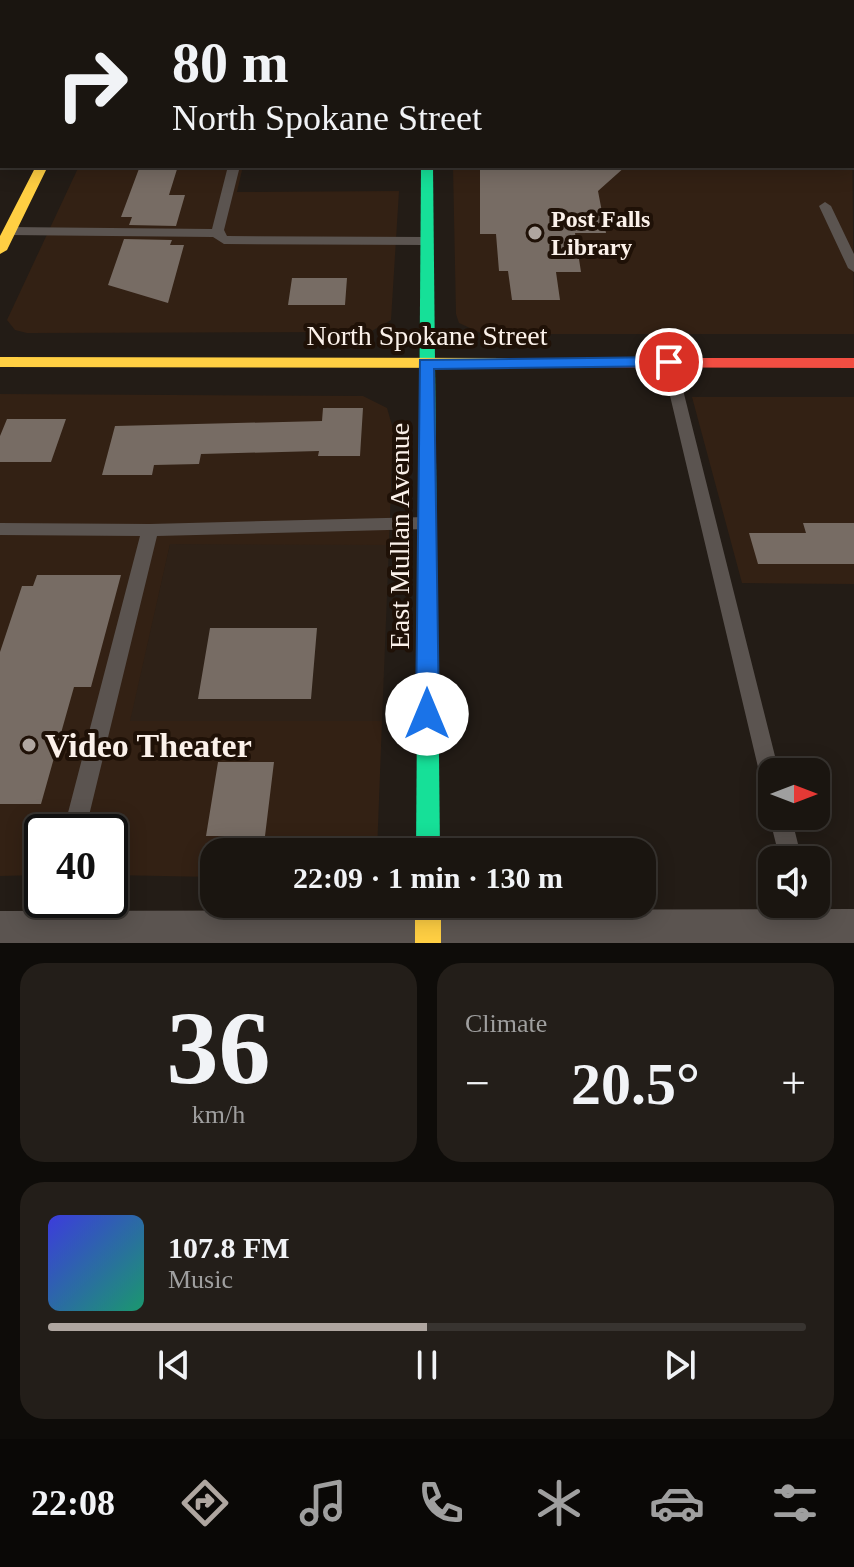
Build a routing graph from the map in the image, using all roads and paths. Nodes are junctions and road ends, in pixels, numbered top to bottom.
1 (41, 168) edge
2 (234, 168) edge
3 (427, 168) edge
4 (825, 206) dead end
5 (218, 233) junction
6 (4, 239) edge
7 (426, 241) junction
8 (854, 268) edge
9 (0, 362) edge
10 (669, 362) junction
11 (426, 363) junction
12 (854, 363) edge
13 (427, 523) junction
14 (0, 529) edge
15 (150, 530) junction
16 (766, 758) edge
17 (79, 814) edge
18 (428, 838) edge
19 (50, 926) edge
20 (807, 926) edge
21 (428, 927) edge
22 (854, 932) edge
23 (0, 934) edge

1 - 6 main road
2 - 5 lane
3 - 7 main road, East Mullan Avenue
4 - 8 lane
5 - 6 lane
5 - 7 lane
7 - 11 main road, East Mullan Avenue
9 - 11 main road, North Spokane Street
10 - 11 main road, North Spokane Street
10 - 12 main road, North Spokane Street
10 - 16 lane
11 - 13 main road, East Mullan Avenue
13 - 15 lane
13 - 18 main road, East Mullan Avenue
14 - 15 lane
15 - 17 lane
19 - 21 street
19 - 23 street
20 - 21 street
20 - 22 street

